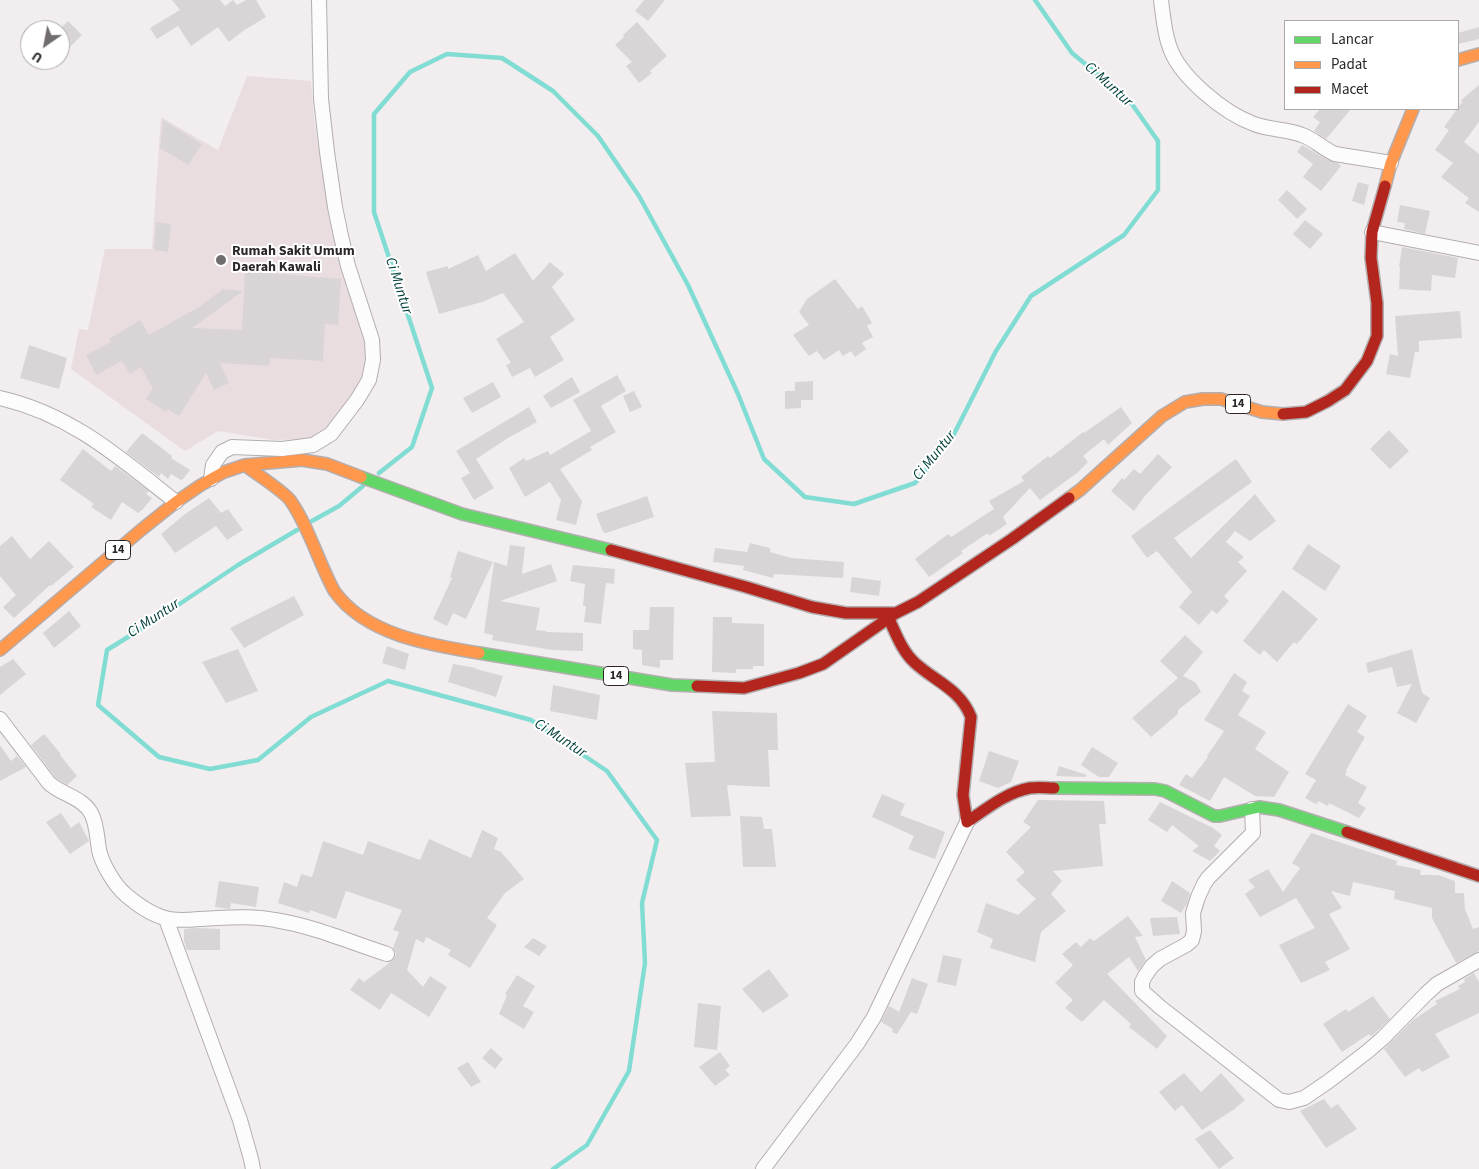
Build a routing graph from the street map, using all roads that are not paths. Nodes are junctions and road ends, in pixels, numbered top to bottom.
1 (320, 0) edge
2 (1161, 0) edge
3 (1479, 54) edge
4 (1459, 60) edge
5 (1413, 110) edge
6 (1391, 163) junction
7 (1372, 232) junction
8 (1479, 253) edge
9 (0, 398) edge
10 (245, 465) junction
11 (211, 479) junction
12 (176, 502) junction
13 (893, 616) junction
14 (0, 649) edge
15 (0, 719) edge
16 (1252, 809) junction
17 (967, 822) junction
18 (1479, 876) edge
19 (166, 919) junction
20 (387, 954) dead end
21 (1479, 960) edge
22 (253, 1169) edge
23 (764, 1169) edge

1 - 11 street
2 - 6 street
3 - 4 main road
5 - 6 main road, 14
6 - 7 main road, 14
7 - 8 street
7 - 13 main road, 14
9 - 12 street
10 - 11 main road, 14
10 - 13 main road, 14
10 - 13 main road, 14
11 - 12 main road, 14
12 - 14 main road, 14
13 - 17 main road
15 - 19 street
16 - 17 main road
16 - 18 main road
16 - 21 street
17 - 23 street
19 - 20 street
19 - 22 street

